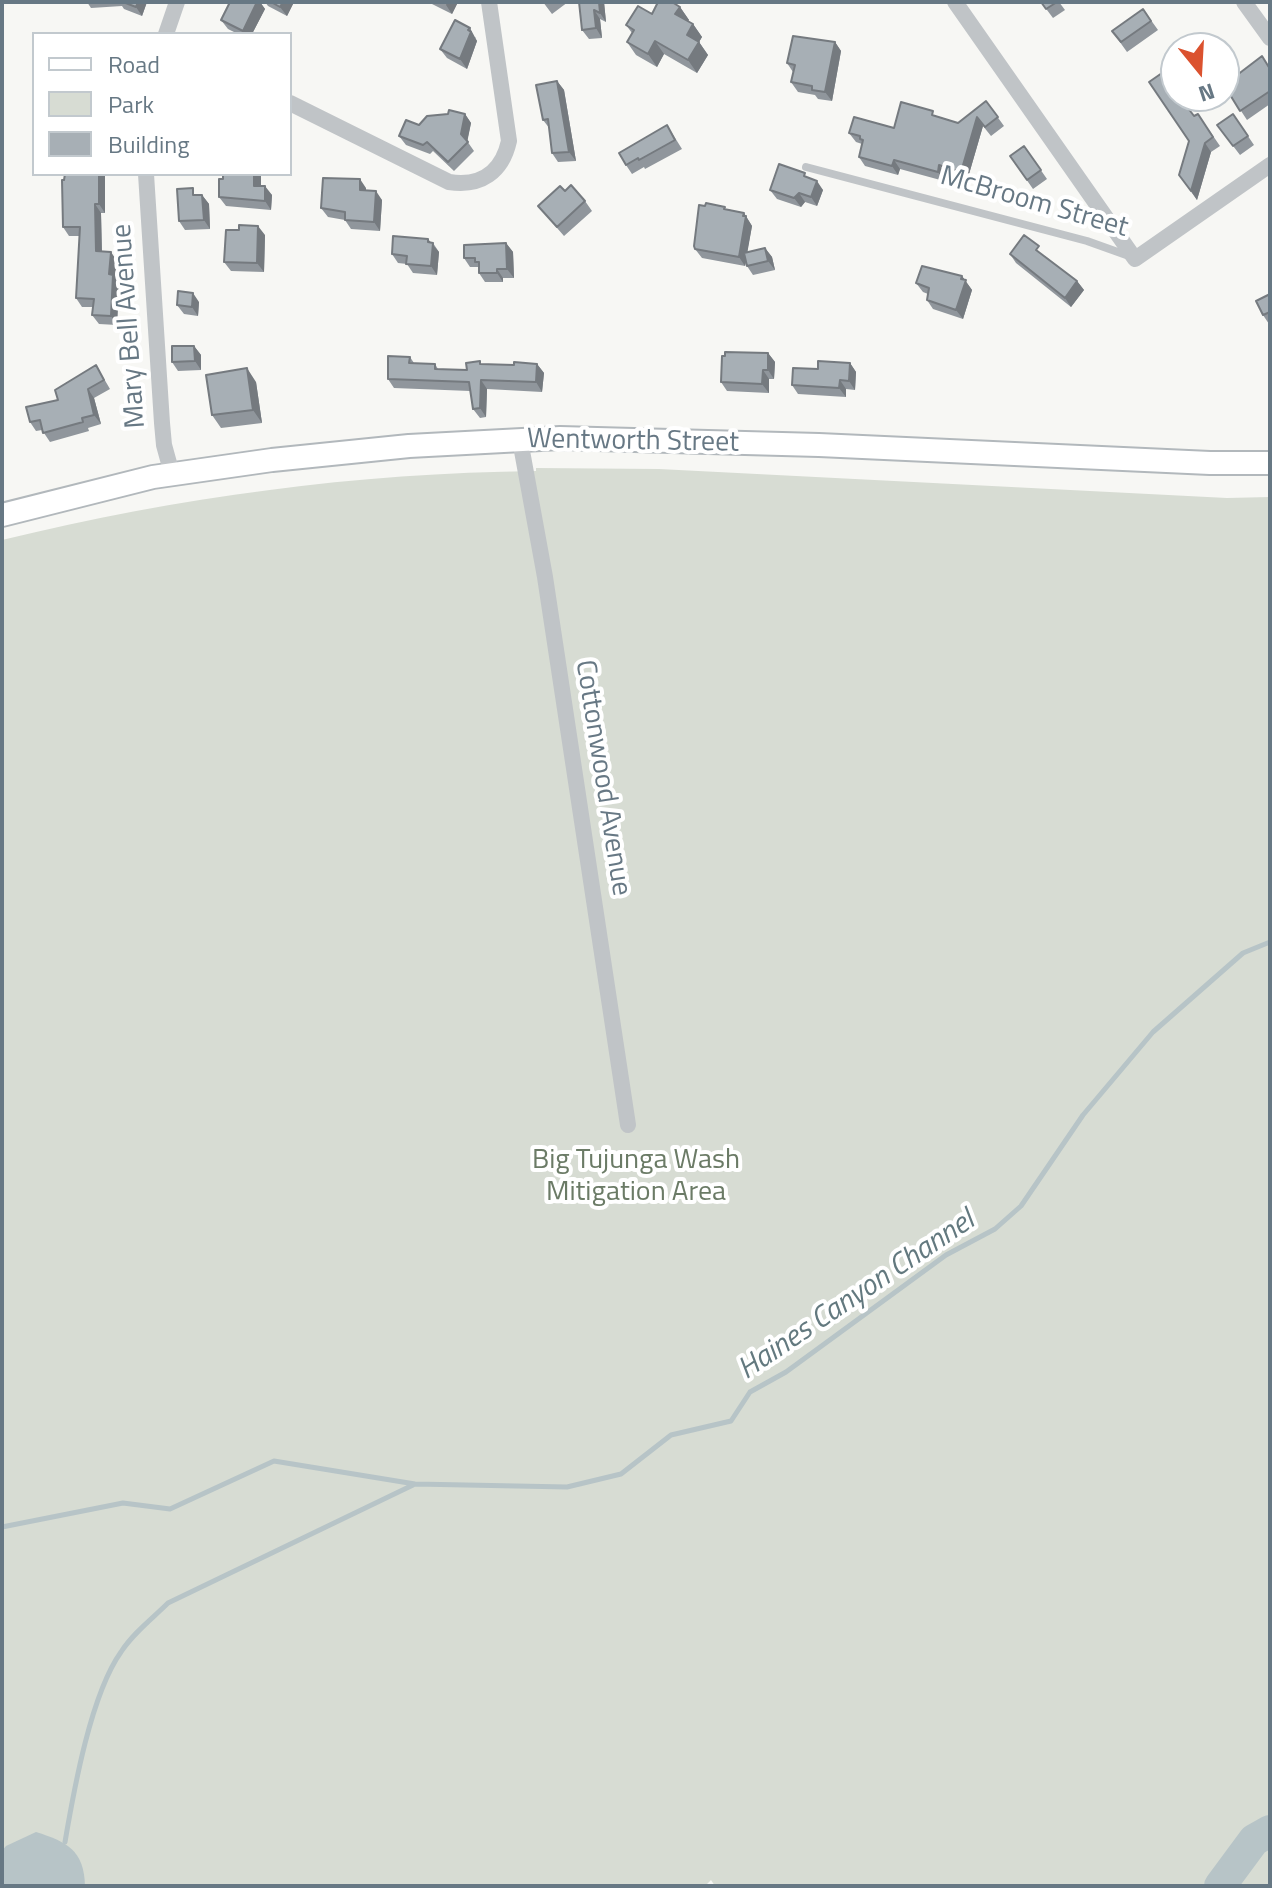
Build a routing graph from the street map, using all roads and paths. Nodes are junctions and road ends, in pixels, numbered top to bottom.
1 (177, 2) edge
2 (489, 2) edge
3 (955, 2) edge
4 (1244, 2) edge
5 (167, 32) edge
6 (1270, 38) edge
7 (292, 104) edge
8 (1270, 165) edge
9 (806, 167) dead end
10 (146, 176) edge
11 (1135, 259) junction
12 (520, 440) junction
13 (1270, 463) edge
14 (172, 474) junction
15 (2, 515) edge
16 (628, 1125) dead end

1 - 5 street
2 - 7 street
3 - 11 street
4 - 6 street
8 - 11 street, McBroom Street
9 - 11 lane, McBroom Street
10 - 14 street, Mary Bell Avenue
12 - 13 main road, Wentworth Street
12 - 14 main road, Wentworth Street
12 - 16 street, Cottonwood Avenue
14 - 15 main road, Wentworth Street

